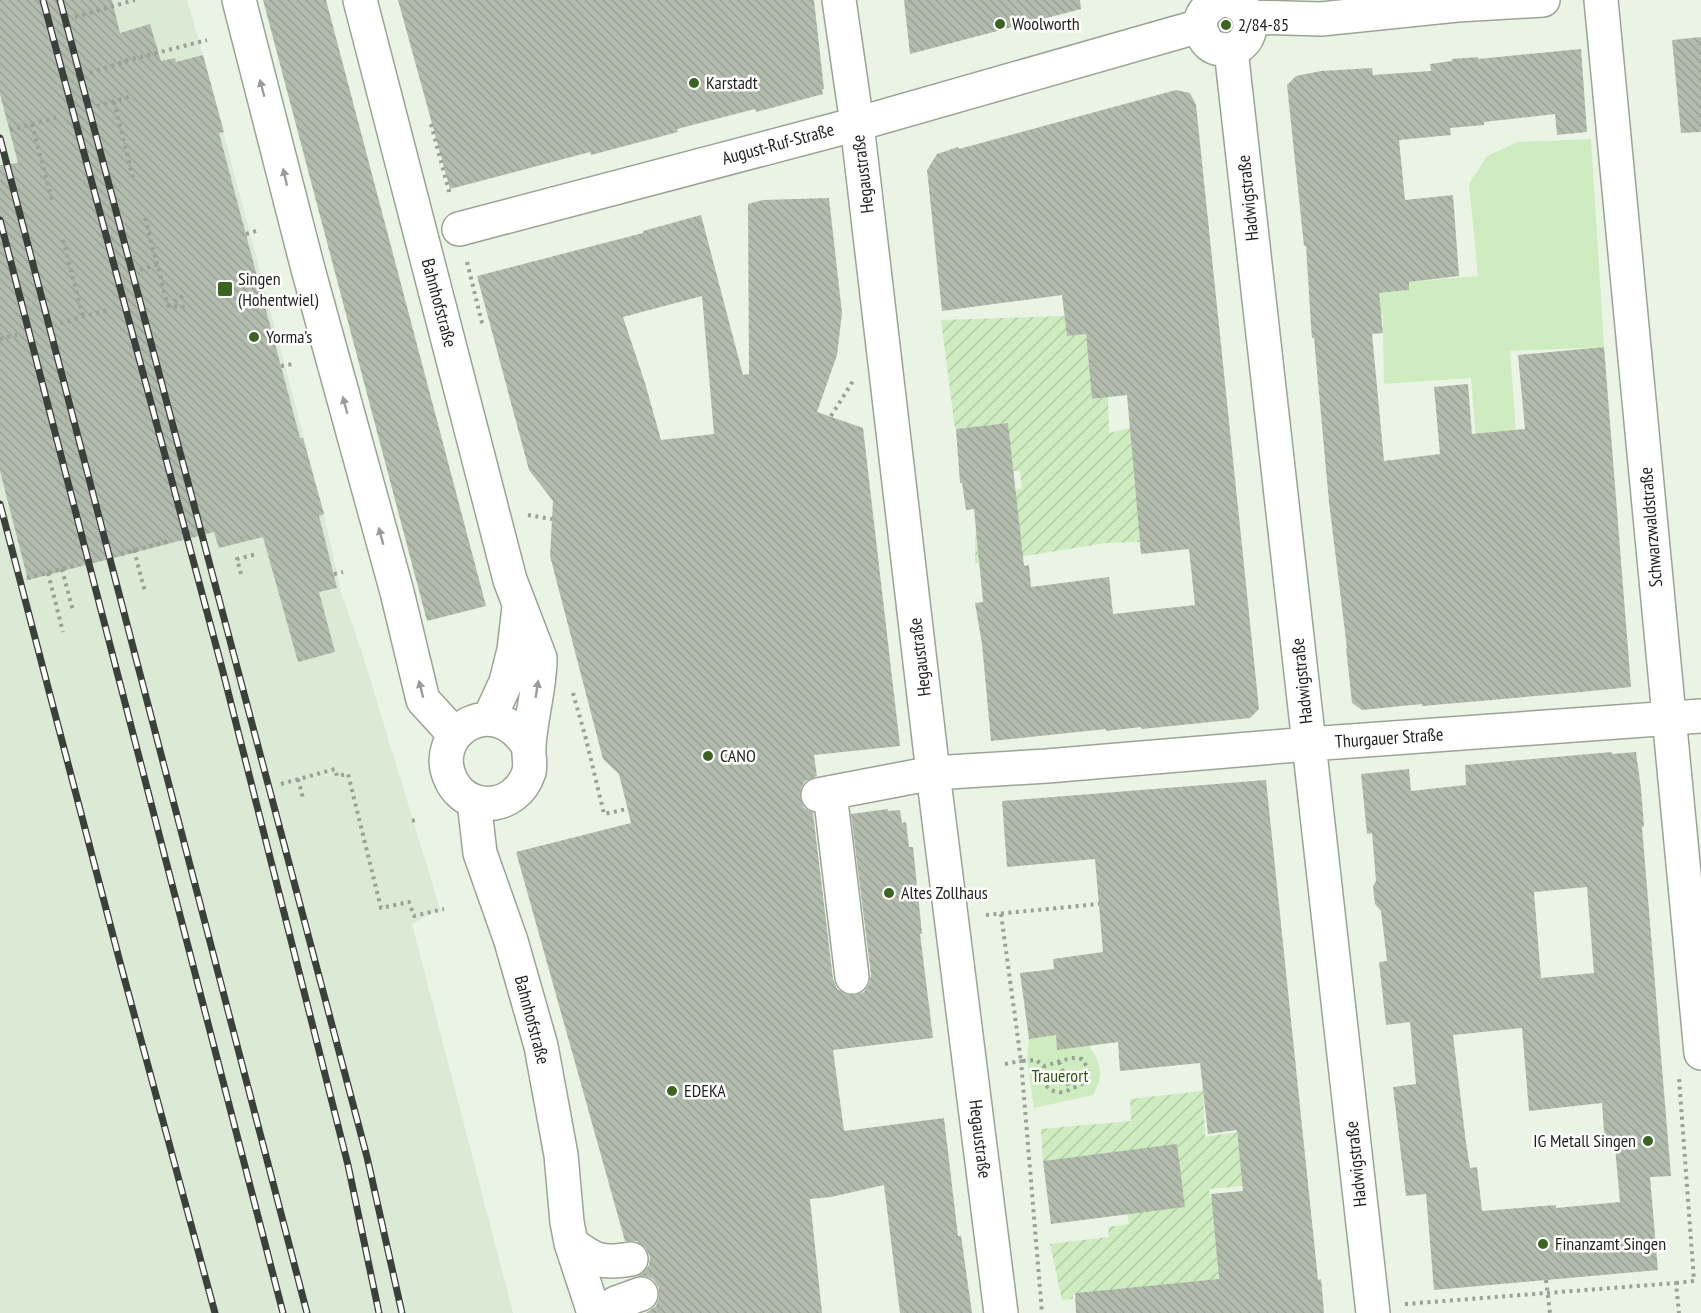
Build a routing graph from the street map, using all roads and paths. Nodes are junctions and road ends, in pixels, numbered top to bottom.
1 (135, 0) edge
2 (239, 0) edge
3 (360, 0) edge
4 (839, 0) edge
5 (1543, 0) edge
6 (1601, 0) edge
7 (1232, 6) edge
8 (75, 17) dead end
9 (1200, 26) junction
10 (207, 40) dead end
11 (1231, 50) junction
12 (90, 73) dead end
13 (132, 96) dead end
14 (114, 102) junction
15 (98, 106) dead end
16 (58, 117) dead end
17 (32, 124) junction
18 (857, 124) junction
19 (10, 130) dead end
20 (133, 178) dead end
21 (52, 200) dead end
22 (145, 218) dead end
23 (459, 229) dead end
24 (259, 230) dead end
25 (246, 234) dead end
26 (63, 240) dead end
27 (157, 264) junction
28 (140, 270) dead end
29 (184, 295) dead end
30 (168, 306) junction
31 (188, 306) dead end
32 (108, 310) dead end
33 (83, 316) junction
34 (60, 322) dead end
35 (17, 335) dead end
36 (0, 339) edge
37 (292, 364) dead end
38 (281, 366) dead end
39 (528, 515) dead end
40 (552, 519) dead end
41 (169, 541) dead end
42 (134, 550) junction
43 (121, 554) dead end
44 (257, 554) dead end
45 (77, 565) dead end
46 (62, 569) junction
47 (343, 572) dead end
48 (48, 573) junction
49 (241, 574) dead end
50 (334, 574) dead end
51 (27, 578) dead end
52 (145, 592) dead end
53 (519, 605) junction
54 (73, 611) dead end
55 (63, 632) dead end
56 (1701, 716) edge
57 (1669, 717) junction
58 (489, 719) junction
59 (455, 735) junction
60 (1310, 744) junction
61 (528, 747) junction
62 (933, 773) junction
63 (298, 779) junction
64 (281, 784) dead end
65 (303, 798) dead end
66 (474, 801) junction
67 (419, 819) dead end
68 (412, 821) dead end
69 (1099, 904) dead end
70 (444, 909) dead end
71 (1000, 914) junction
72 (952, 918) junction
73 (852, 977) dead end
74 (1701, 1053) edge
75 (1021, 1060) junction
76 (1059, 1062) junction
77 (1044, 1066) junction
78 (1070, 1090) junction
79 (571, 1243) junction
80 (1546, 1280) dead end
81 (641, 1293) dead end
82 (1547, 1293) junction
83 (591, 1309) edge
84 (1001, 1313) edge
85 (1042, 1313) edge
86 (1373, 1313) edge
87 (1402, 1313) edge
88 (1550, 1313) edge
89 (1679, 1313) edge

1 - 8 path
59 -> 2 street
3 - 53 street, Bahnhofstraße
4 - 18 street, Hegaustraße
5 - 7 street
6 - 57 street, Schwarzwaldstraße
7 - 9 street
7 - 11 street
9 - 11 street
9 - 18 street, August-Ruf-Straße
10 - 12 path
11 - 60 street, Hadwigstraße
13 - 14 path
14 - 15 path
14 - 20 path
16 - 17 path
17 - 19 path
17 - 21 path
18 - 23 street, August-Ruf-Straße
18 - 62 street, Hegaustraße
22 - 27 path
24 - 25 path
26 - 33 path
27 - 28 path
27 - 30 path
29 - 30 path
30 - 31 path
32 - 33 path
33 - 34 path
35 - 36 path
37 - 38 path
39 - 40 path
41 - 42 path
42 - 43 path
42 - 52 path
44 - 49 path
45 - 46 path
46 - 48 path
46 - 54 path
47 - 50 path
48 - 51 path
48 - 55 path
53 - 58 street, Bahnhofstraße
61 -> 53 street, Bahnhofstraße
56 - 57 street, Thurgauer Straße
57 - 60 street, Thurgauer Straße
57 - 74 street, Schwarzwaldstraße
58 - 59 street
58 - 61 street
59 - 66 street
60 - 62 street, Thurgauer Straße
60 - 86 street, Hadwigstraße
61 - 66 street, Bahnhofstraße
62 - 72 street, Hegaustraße
62 - 73 street, Thurgauer Straße
63 - 64 path
63 - 65 path
63 - 70 path
66 - 79 street, Bahnhofstraße
67 - 68 path
69 - 71 path
71 - 72 path
71 - 75 path
72 - 84 street, Hegaustraße
75 - 77 path
75 - 85 path
76 - 77 path
76 - 78 path
76 - 78 path
77 - 78 path
79 - 83 street, Bahnhofstraße
79 - 83 street
80 - 82 path
81 - 83 street
82 - 87 path
82 - 88 path
82 - 89 path

